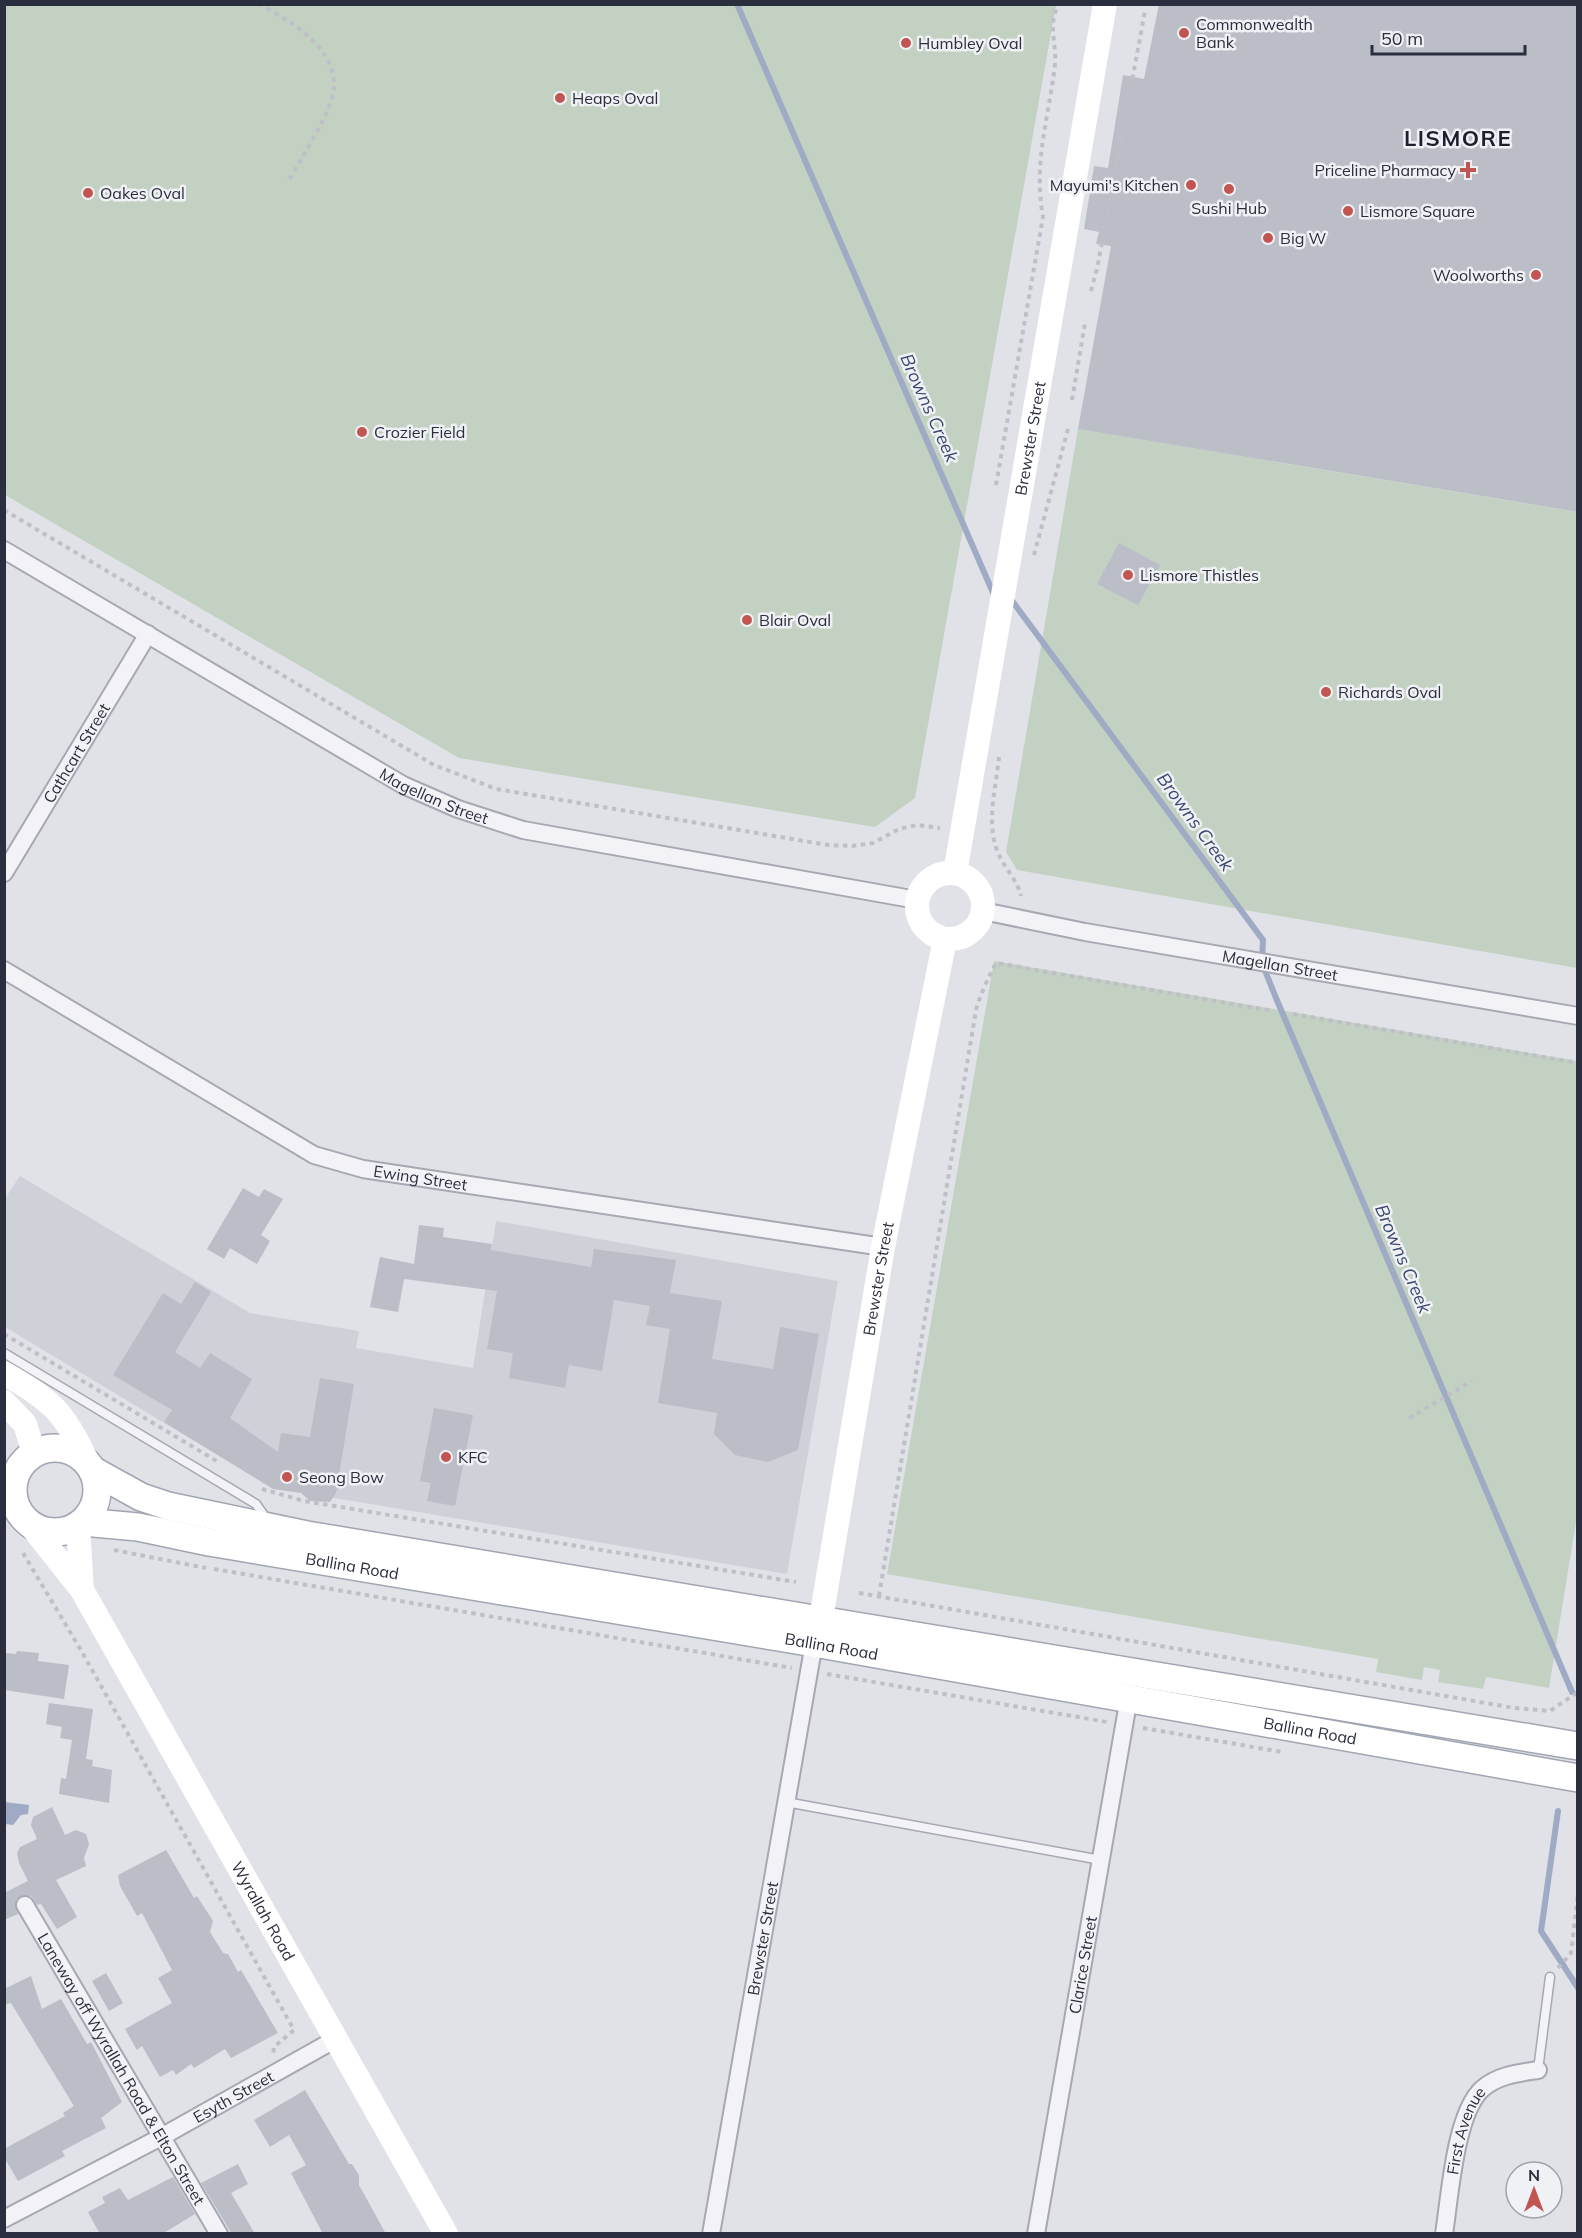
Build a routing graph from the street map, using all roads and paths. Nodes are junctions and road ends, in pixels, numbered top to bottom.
1 (259, 4) edge
2 (1059, 4) edge
3 (1106, 4) edge
4 (1145, 11) dead end
5 (289, 180) dead end
6 (1091, 291) dead end
7 (1085, 323) dead end
8 (1072, 400) dead end
9 (1068, 429) dead end
10 (996, 485) dead end
11 (4, 510) edge
12 (4, 550) edge
13 (1033, 561) dead end
14 (148, 634) junction
15 (1000, 748) dead end
16 (940, 828) dead end
17 (4, 873) edge
18 (955, 873) junction
19 (1020, 896) dead end
20 (916, 900) junction
21 (983, 911) junction
22 (945, 939) junction
23 (4, 970) edge
24 (1273, 1011) dead end
25 (1293, 1014) dead end
26 (1578, 1016) edge
27 (1578, 1063) edge
28 (883, 1247) junction
29 (4, 1334) edge
30 (4, 1353) edge
31 (4, 1373) edge
32 (1472, 1381) dead end
33 (4, 1402) edge
34 (1409, 1418) dead end
35 (20, 1460) edge
36 (90, 1466) junction
37 (229, 1469) dead end
38 (259, 1487) dead end
39 (17, 1514) edge
40 (81, 1524) junction
41 (270, 1527) junction
42 (108, 1546) dead end
43 (22, 1552) dead end
44 (796, 1582) dead end
45 (82, 1590) junction
46 (859, 1593) dead end
47 (879, 1596) junction
48 (818, 1631) junction
49 (793, 1669) dead end
50 (826, 1674) dead end
51 (1578, 1692) edge
52 (1129, 1697) junction
53 (1110, 1722) dead end
54 (1578, 1746) edge
55 (1578, 1779) edge
56 (786, 1802) junction
57 (1101, 1860) junction
58 (1578, 1893) edge
59 (25, 1905) dead end
60 (1571, 1953) dead end
61 (1550, 1977) dead end
62 (334, 2040) junction
63 (280, 2069) junction
64 (1538, 2070) joint
65 (163, 2136) junction
66 (4, 2218) edge
67 (219, 2234) edge
68 (446, 2234) edge
69 (711, 2234) edge
70 (1036, 2234) edge
71 (1444, 2234) edge

1 - 5 path
2 - 10 path
3 - 18 street, Brewster Street
4 - 6 path
7 - 8 path
9 - 13 path
11 - 16 path
12 - 14 street, Magellan Street
14 - 17 street, Cathcart Street
14 - 20 street, Magellan Street
15 - 19 path
18 - 20 street
18 - 21 street
20 - 22 street
21 - 22 street
21 - 26 street, Magellan Street
22 - 28 street, Brewster Street
23 - 28 street, Ewing Street
24 - 47 path
25 - 27 path
28 - 48 street, Brewster Street
29 - 37 path
30 - 41 lane
31 - 36 street
32 - 34 path
33 - 35 street
35 - 36 main road
35 - 39 main road
36 - 40 main road
36 - 41 main road, Ballina Road
38 - 44 path
39 - 40 main road
39 - 45 street, Wyrallah Road
40 - 45 street, Wyrallah Road
40 - 48 main road, Ballina Road
41 - 48 main road, Ballina Road
42 - 49 path
43 - 63 path
45 - 62 street, Wyrallah Road
46 - 47 path
47 - 51 path
48 - 52 main road, Ballina Road
48 - 54 main road, Ballina Road
48 - 56 street, Brewster Street
50 - 53 path
52 - 55 main road, Ballina Road
52 - 57 street, Clarice Street
56 - 57 lane
56 - 69 street, Brewster Street
57 - 70 street, Clarice Street
58 - 60 path
59 - 65 street, Laneway off Wyrallah Road & Elton Street
61 - 64 lane
62 - 63 street, Esyth Street
62 - 68 street, Wyrallah Road
63 - 65 street, Esyth Street
64 - 71 street, First Avenue
65 - 66 street, Esyth Street
65 - 67 street, Laneway off Wyrallah Road & Elton Street

